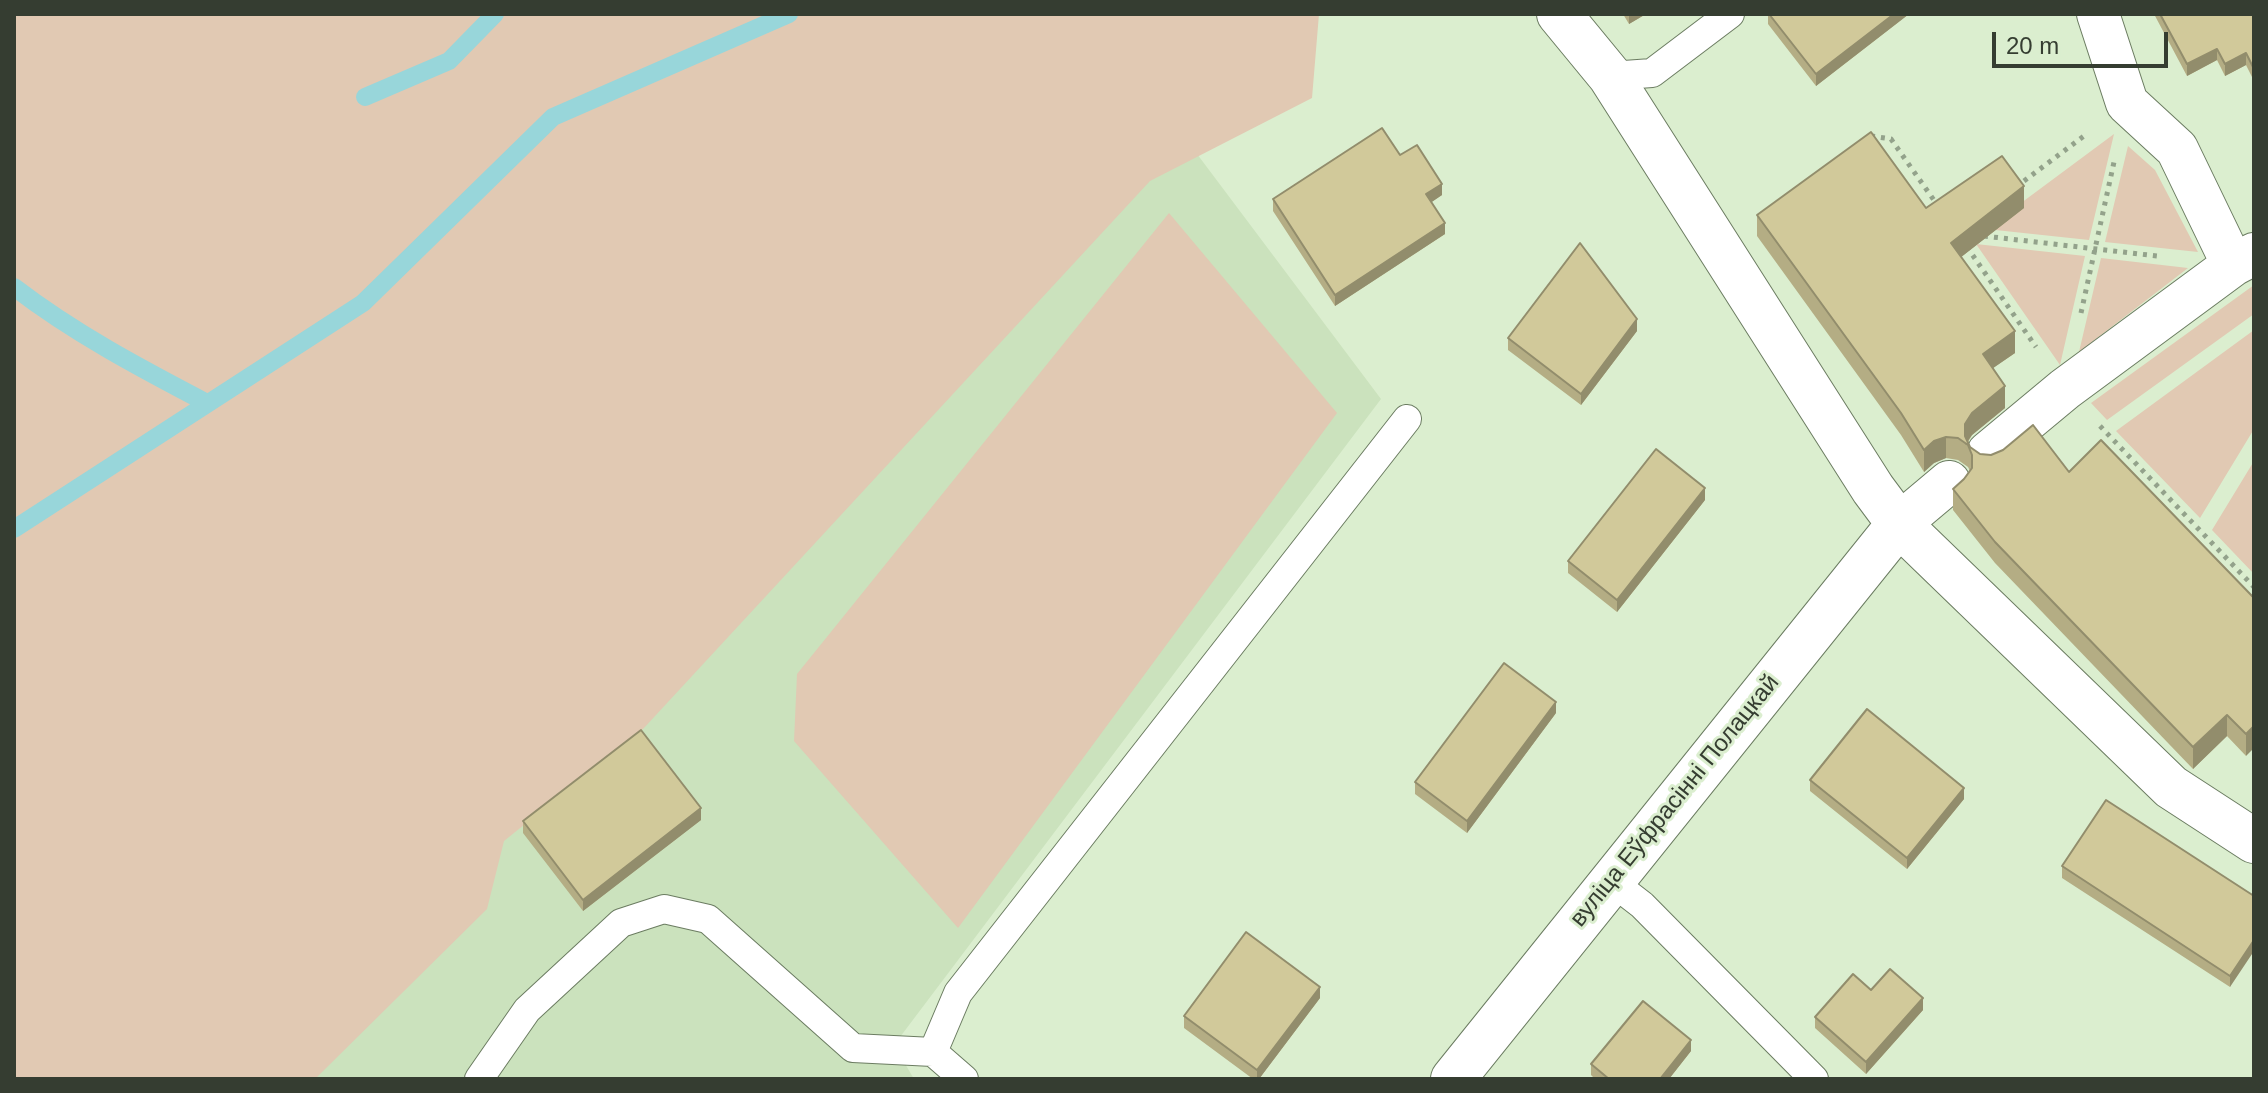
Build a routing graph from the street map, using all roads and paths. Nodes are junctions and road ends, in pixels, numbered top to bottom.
1 (1559, 14) edge
2 (1730, 14) edge
3 (2098, 14) edge
4 (1610, 76) junction
5 (2127, 103) junction
6 (1870, 136) edge
7 (2005, 195) edge
8 (1941, 209) edge
9 (1972, 234) edge
10 (1966, 246) edge
11 (2095, 249) junction
12 (2244, 260) edge
13 (2065, 389) junction
14 (1407, 419) dead end
15 (1988, 453) edge
16 (1949, 482) dead end
17 (1899, 524) junction
18 (2254, 587) edge
19 (2254, 841) edge
20 (1611, 881) junction
21 (933, 1052) junction
22 (479, 1079) edge
23 (964, 1079) edge
24 (1453, 1079) edge
25 (1814, 1079) edge

1 - 4 street
2 - 4 lane
3 - 5 street
4 - 17 street
5 - 7 path
5 - 11 path
5 - 12 street
6 - 8 path
9 - 11 path
10 - 13 path
11 - 12 path
11 - 13 path
12 - 13 street
13 - 15 street
13 - 18 path
14 - 21 lane
16 - 17 street
17 - 19 street
17 - 20 street, вуліца Еўфрасінні Полацкай
20 - 24 street, вуліца Еўфрасінні Полацкай
20 - 25 lane
21 - 22 lane
21 - 23 lane

